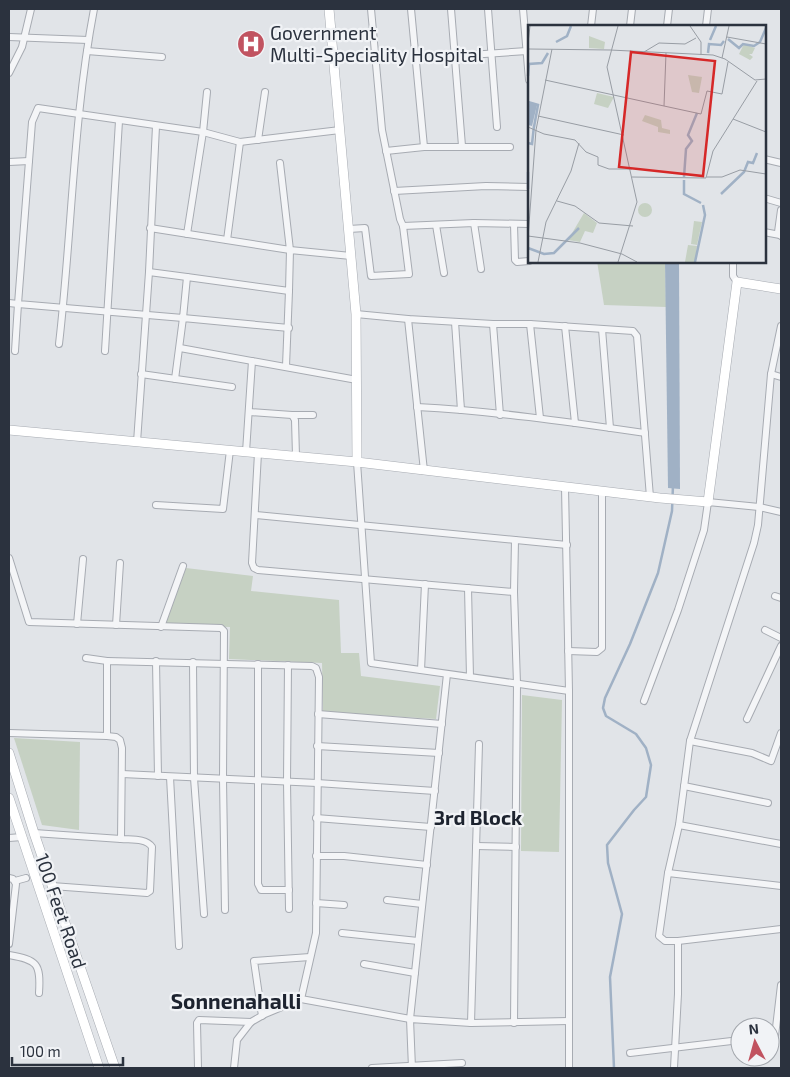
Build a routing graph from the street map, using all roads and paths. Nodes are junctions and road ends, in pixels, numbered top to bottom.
1 (31, 9) edge
2 (94, 9) edge
3 (329, 9) edge
4 (371, 9) edge
5 (411, 9) edge
6 (451, 9) edge
7 (488, 9) edge
8 (522, 9) edge
9 (593, 9) edge
10 (632, 9) edge
11 (669, 9) edge
12 (708, 9) edge
13 (591, 25) edge
14 (630, 25) edge
15 (667, 25) edge
16 (706, 25) edge
17 (9, 37) edge
18 (24, 38) junction
19 (88, 40) junction
20 (87, 50) junction
21 (527, 51) junction
22 (491, 54) junction
23 (455, 56) junction
24 (162, 57) dead end
25 (528, 66) edge
26 (9, 73) edge
27 (207, 92) dead end
28 (265, 92) dead end
29 (80, 114) junction
30 (119, 121) junction
31 (156, 126) junction
32 (497, 127) dead end
33 (340, 130) junction
34 (203, 132) junction
35 (258, 140) junction
36 (240, 142) junction
37 (462, 146) junction
38 (424, 147) junction
39 (510, 147) dead end
40 (386, 151) junction
41 (765, 159) edge
42 (29, 160) junction
43 (9, 162) edge
44 (280, 163) dead end
45 (781, 163) edge
46 (528, 187) edge
47 (394, 191) junction
48 (765, 198) edge
49 (781, 203) edge
50 (781, 210) edge
51 (474, 223) junction
52 (514, 224) junction
53 (528, 224) edge
54 (436, 225) junction
55 (403, 226) junction
56 (150, 228) junction
57 (349, 229) junction
58 (765, 232) edge
59 (187, 234) junction
60 (781, 236) edge
61 (227, 240) junction
62 (290, 250) junction
63 (351, 256) junction
64 (528, 261) edge
65 (734, 262) edge
66 (481, 269) dead end
67 (150, 272) junction
68 (444, 273) dead end
69 (187, 277) junction
70 (736, 282) junction
71 (781, 289) edge
72 (290, 291) junction
73 (9, 303) edge
74 (18, 304) junction
75 (63, 308) junction
76 (108, 312) junction
77 (356, 314) junction
78 (145, 316) junction
79 (183, 318) junction
80 (408, 319) junction
81 (455, 322) junction
82 (492, 324) junction
83 (530, 324) junction
84 (565, 326) junction
85 (781, 326) edge
86 (289, 328) junction
87 (602, 329) junction
88 (59, 344) dead end
89 (779, 346) edge
90 (180, 348) junction
91 (14, 351) dead end
92 (106, 351) dead end
93 (252, 361) junction
94 (286, 366) junction
95 (142, 374) junction
96 (771, 374) junction
97 (781, 377) edge
98 (175, 379) junction
99 (357, 380) junction
100 (232, 386) dead end
101 (417, 407) junction
102 (461, 410) junction
103 (249, 412) junction
104 (292, 414) junction
105 (500, 414) junction
106 (313, 415) dead end
107 (540, 418) junction
108 (575, 423) junction
109 (610, 428) junction
110 (9, 430) edge
111 (645, 433) junction
112 (137, 442) junction
113 (230, 450) junction
114 (246, 452) junction
115 (258, 453) junction
116 (296, 456) junction
117 (357, 462) junction
118 (424, 471) junction
119 (565, 487) junction
120 (602, 491) junction
121 (655, 497) junction
122 (708, 502) junction
123 (156, 505) dead end
124 (759, 507) junction
125 (781, 512) edge
126 (256, 516) junction
127 (361, 526) junction
128 (514, 540) junction
129 (567, 545) junction
130 (9, 558) edge
131 (83, 559) dead end
132 (120, 563) dead end
133 (183, 566) dead end
134 (365, 580) junction
135 (425, 584) junction
136 (468, 588) junction
137 (514, 592) junction
138 (77, 624) junction
139 (116, 625) junction
140 (160, 627) junction
141 (765, 630) dead end
142 (781, 638) edge
143 (781, 646) edge
144 (568, 652) junction
145 (86, 658) dead end
146 (106, 661) junction
147 (156, 661) junction
148 (193, 662) junction
149 (224, 664) junction
150 (258, 664) junction
151 (288, 666) junction
152 (422, 670) junction
153 (447, 674) junction
154 (470, 677) junction
155 (517, 684) junction
156 (569, 691) junction
157 (644, 701) dead end
158 (318, 714) junction
159 (747, 719) dead end
160 (442, 724) junction
161 (9, 733) edge
162 (781, 733) edge
163 (107, 736) junction
164 (690, 741) junction
165 (478, 744) dead end
166 (317, 746) junction
167 (439, 753) junction
168 (10, 759) edge
169 (122, 774) junction
170 (12, 775) edge
171 (158, 776) junction
172 (170, 777) junction
173 (194, 778) junction
174 (223, 779) junction
175 (257, 780) junction
176 (286, 782) junction
177 (317, 783) junction
178 (684, 786) junction
179 (435, 791) junction
180 (9, 798) edge
181 (768, 803) dead end
182 (316, 818) junction
183 (680, 825) junction
184 (431, 827) junction
185 (34, 833) junction
186 (22, 837) junction
187 (9, 838) edge
188 (121, 839) junction
189 (781, 844) edge
190 (476, 846) junction
191 (516, 847) junction
192 (316, 856) junction
193 (427, 865) junction
194 (668, 873) junction
195 (26, 878) dead end
196 (12, 880) edge
197 (52, 886) junction
198 (781, 886) edge
199 (289, 890) junction
200 (387, 900) dead end
201 (316, 903) junction
202 (422, 904) junction
203 (344, 905) dead end
204 (289, 909) dead end
205 (225, 910) dead end
206 (204, 914) dead end
207 (781, 929) edge
208 (342, 933) dead end
209 (418, 941) junction
210 (678, 941) junction
211 (9, 944) edge
212 (178, 946) dead end
213 (9, 955) edge
214 (310, 957) junction
215 (364, 964) dead end
216 (415, 973) junction
217 (781, 985) edge
218 (39, 993) dead end
219 (301, 999) junction
220 (262, 1016) junction
221 (778, 1017) edge
222 (410, 1020) junction
223 (251, 1022) junction
224 (569, 1022) junction
225 (471, 1023) junction
226 (514, 1023) junction
227 (730, 1041) edge
228 (675, 1048) junction
229 (630, 1053) dead end
230 (462, 1063) dead end
231 (412, 1067) edge
232 (99, 1068) edge
233 (115, 1068) edge
234 (198, 1068) edge
235 (234, 1068) edge
236 (372, 1068) edge
237 (569, 1068) edge
238 (674, 1068) edge

1 - 18 street
2 - 19 street
3 - 33 street
4 - 40 street
5 - 38 street
6 - 23 street
7 - 22 street
8 - 21 street
9 - 13 street
10 - 14 street
11 - 15 street
12 - 16 street
17 - 18 street
18 - 19 street
18 - 26 street
19 - 20 street
20 - 24 street
20 - 29 street
21 - 22 street
21 - 25 street
22 - 23 street
22 - 32 street
23 - 37 street
27 - 34 street
28 - 35 street
29 - 30 street
29 - 42 street
29 - 75 street
30 - 31 street
30 - 76 street
31 - 34 street
31 - 56 street
33 - 35 street
33 - 57 street
34 - 36 street
34 - 59 street
35 - 36 street
36 - 61 street
37 - 38 street
37 - 39 street
38 - 40 street
40 - 47 street
41 - 45 street
42 - 43 street
42 - 74 street
44 - 62 street
46 - 47 street
47 - 55 street
48 - 49 street
50 - 60 street
51 - 52 street
51 - 54 street
51 - 66 street
52 - 53 street
52 - 64 street
54 - 55 street
54 - 68 street
55 - 57 street
56 - 59 street
56 - 67 street
57 - 63 street
58 - 60 street
59 - 61 street
61 - 62 street
62 - 63 street
62 - 72 street
63 - 77 street
65 - 70 street
67 - 69 street
67 - 78 street
69 - 72 street
69 - 79 street
70 - 71 street
70 - 122 street
72 - 86 street
73 - 74 street
74 - 75 street
74 - 91 street
75 - 76 street
75 - 88 street
76 - 78 street
76 - 92 street
77 - 80 street
77 - 99 street
78 - 79 street
78 - 95 street
79 - 86 street
79 - 90 street
80 - 81 street
80 - 101 street
81 - 82 street
81 - 102 street
82 - 83 street
82 - 105 street
83 - 84 street
83 - 107 street
84 - 87 street
84 - 108 street
85 - 89 street
86 - 94 street
87 - 109 street
87 - 111 street
89 - 96 street
90 - 93 street
90 - 98 street
93 - 94 street
93 - 103 street
94 - 99 street
95 - 98 street
95 - 112 street
96 - 97 street
96 - 124 street
98 - 100 street
99 - 117 street
101 - 102 street
101 - 118 street
102 - 105 street
103 - 104 street
103 - 114 street
104 - 106 street
104 - 116 street
105 - 107 street
107 - 108 street
108 - 109 street
109 - 111 street
110 - 112 street
111 - 121 street
112 - 113 street
113 - 114 street
113 - 123 street
114 - 115 street
115 - 116 street
115 - 126 street
116 - 117 street
117 - 118 street
117 - 127 street
118 - 119 street
119 - 120 street
119 - 129 street
120 - 121 street
120 - 144 street
121 - 122 street
122 - 124 street
122 - 157 street
124 - 125 street
124 - 164 street
126 - 127 street
126 - 134 street
127 - 128 street
127 - 134 street
128 - 129 street
128 - 137 street
129 - 144 street
130 - 138 street
131 - 138 street
132 - 139 street
133 - 140 street
134 - 135 street
134 - 152 street
135 - 136 street
135 - 152 street
136 - 137 street
136 - 154 street
137 - 155 street
138 - 139 street
139 - 140 street
140 - 149 street
141 - 142 street
143 - 159 street
144 - 156 street
145 - 146 street
146 - 147 street
146 - 163 street
147 - 148 street
147 - 171 street
148 - 149 street
148 - 173 street
149 - 150 street
149 - 174 street
150 - 151 street
150 - 175 street
151 - 158 street
151 - 176 street
152 - 153 street
153 - 154 street
153 - 160 street
154 - 155 street
155 - 156 street
155 - 191 street
156 - 224 street
158 - 160 street
158 - 166 street
160 - 167 street
161 - 163 street
162 - 164 street
163 - 169 street
164 - 178 street
165 - 190 street
166 - 167 street
166 - 177 street
167 - 179 street
168 - 170 street, 100 Feet Road
169 - 171 street
169 - 188 street
170 - 185 street, 100 Feet Road
171 - 172 street
172 - 173 street
172 - 212 street
173 - 174 street
173 - 206 street
174 - 175 street
174 - 205 street
175 - 176 street
175 - 199 street
176 - 177 street
176 - 199 street
177 - 179 street
177 - 182 street
178 - 181 street
178 - 183 street
179 - 184 street
180 - 186 street, 100 Feet Road
182 - 184 street
182 - 192 street
183 - 189 street
183 - 194 street
184 - 193 street
185 - 188 street
185 - 197 street, 100 Feet Road
186 - 187 street
186 - 232 street, 100 Feet Road
188 - 197 street
190 - 191 street
190 - 225 street
191 - 226 street
192 - 193 street
192 - 201 street
193 - 202 street
194 - 198 street
194 - 210 street
195 - 196 street
196 - 211 street
197 - 233 street, 100 Feet Road
199 - 204 street
200 - 202 street
201 - 203 street
201 - 214 street
202 - 209 street
207 - 210 street
208 - 209 street
209 - 216 street
210 - 228 street
213 - 218 street
214 - 219 street
214 - 220 street
215 - 216 street
216 - 222 street
217 - 221 street
219 - 220 street
219 - 222 street
220 - 223 street
222 - 225 street
222 - 231 street
223 - 234 street
223 - 235 street
224 - 226 street
224 - 237 street
225 - 226 street
227 - 228 street
228 - 229 street
228 - 238 street
230 - 231 street
231 - 236 street

